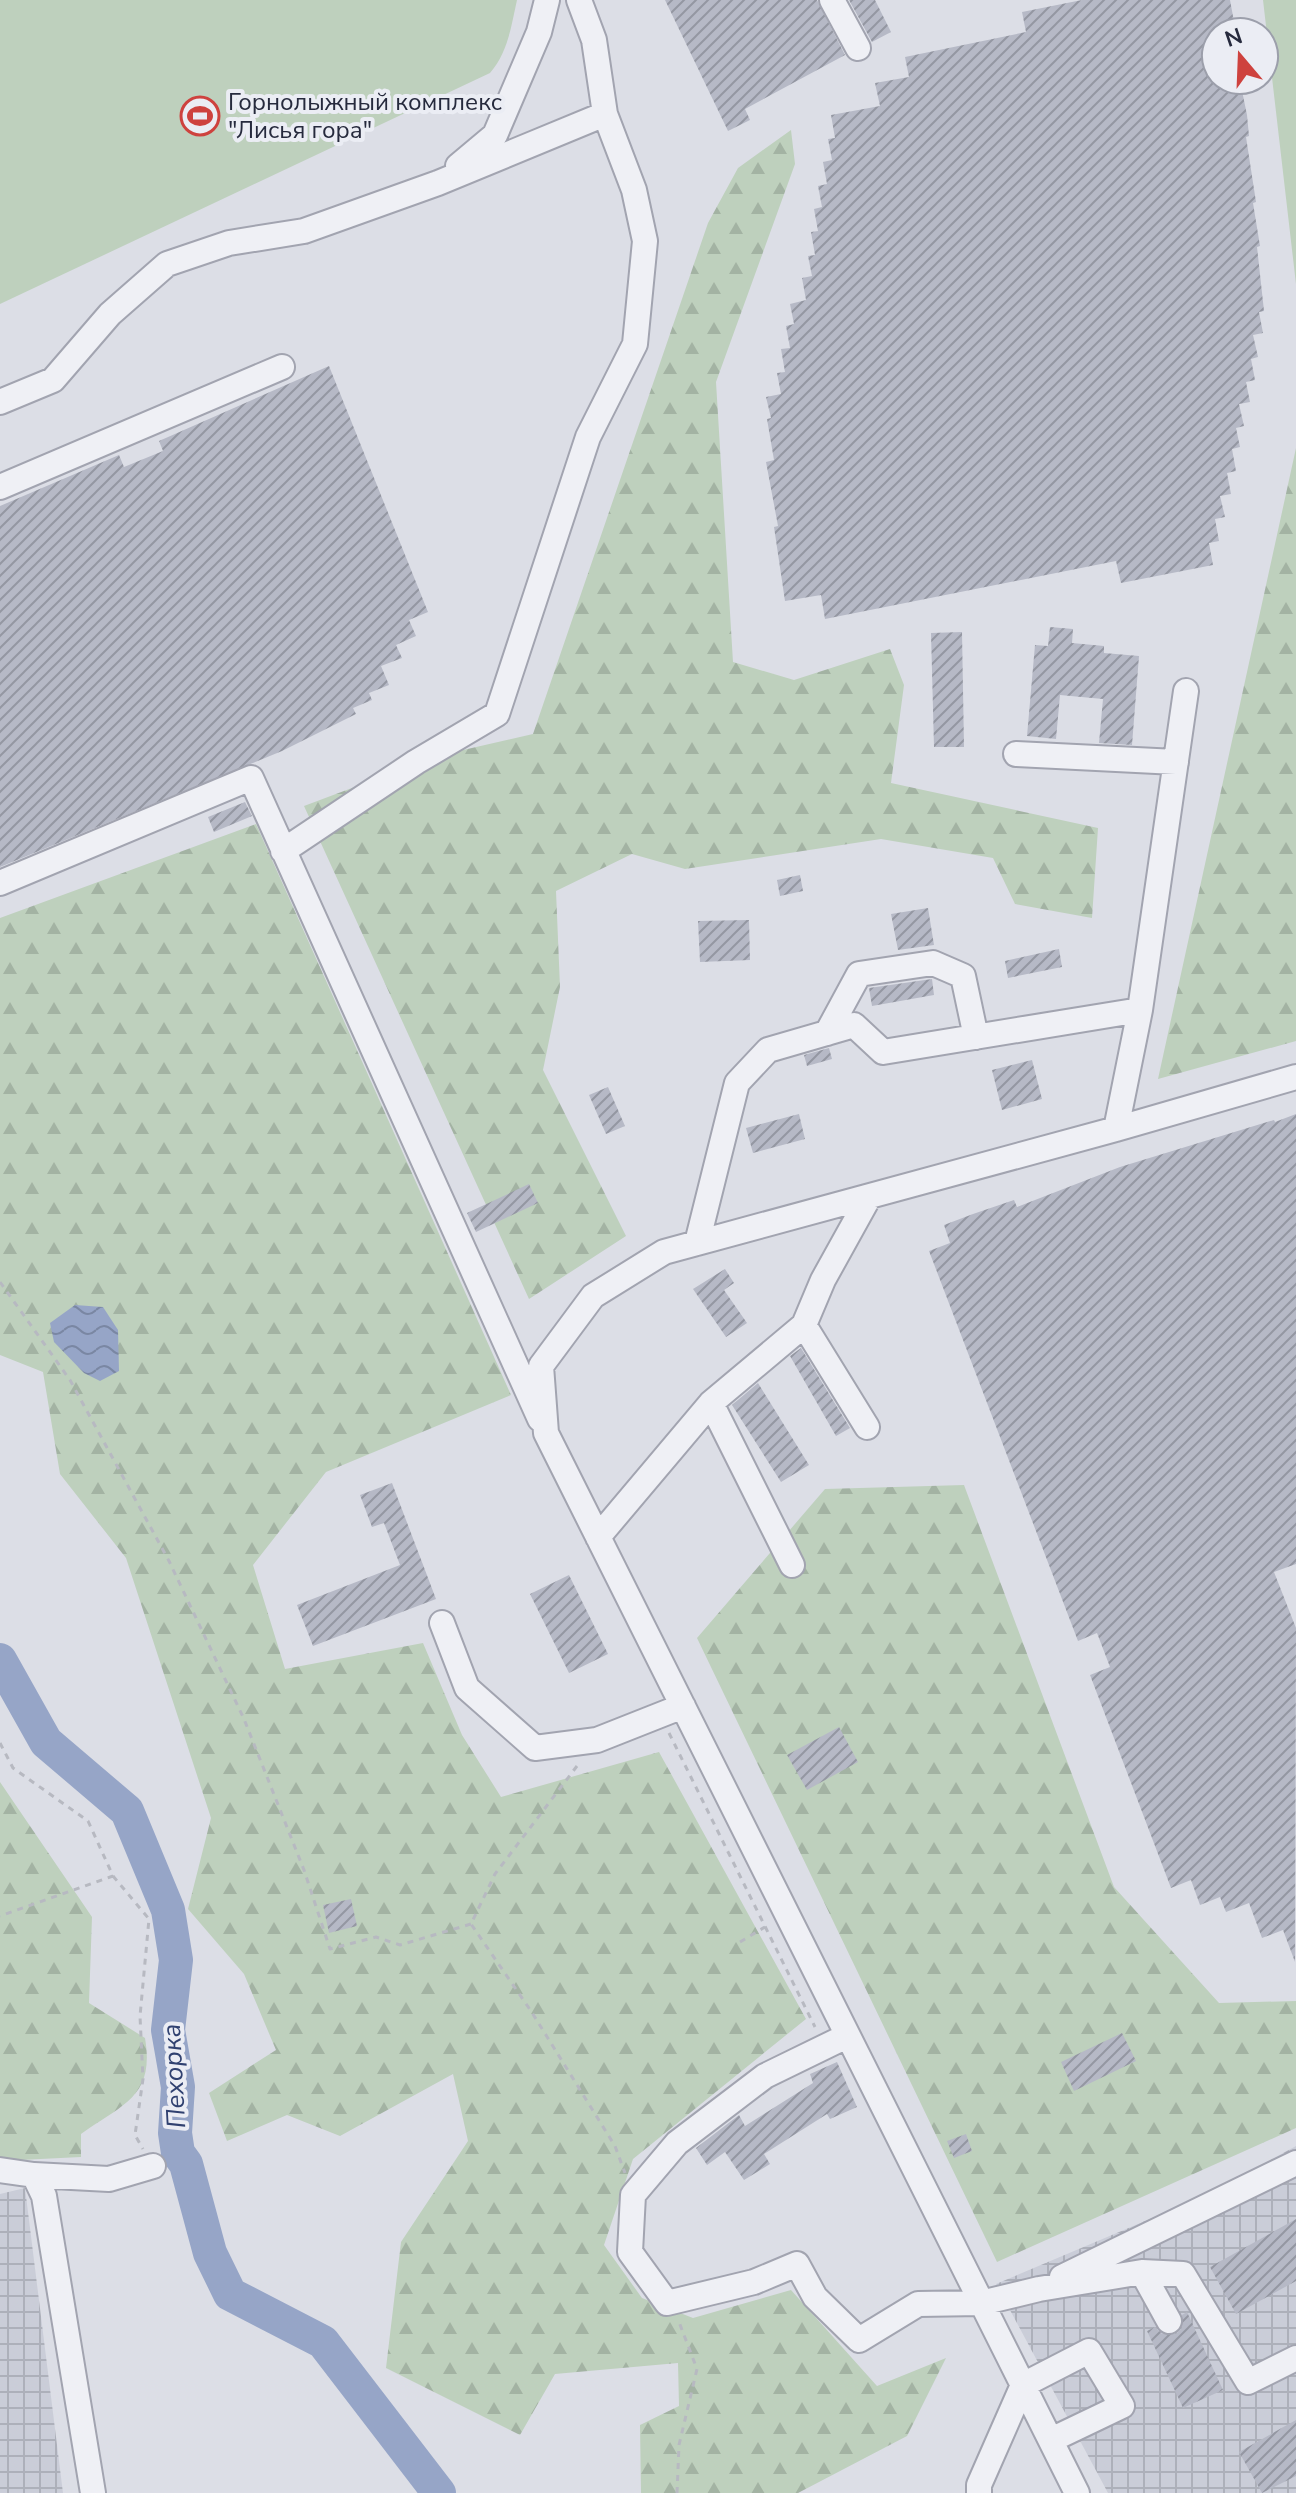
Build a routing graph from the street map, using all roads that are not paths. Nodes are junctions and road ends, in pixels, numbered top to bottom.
1 (547, 0) edge
2 (579, 0) edge
3 (832, 0) edge
4 (858, 48) dead end
5 (605, 114) junction
6 (438, 183) junction
7 (282, 367) dead end
8 (0, 402) edge
9 (0, 487) edge
10 (1186, 691) dead end
11 (1016, 754) dead end
12 (1176, 762) junction
13 (283, 851) junction
14 (0, 883) edge
15 (1140, 1010) junction
16 (827, 1033) junction
17 (976, 1037) junction
18 (1296, 1077) edge
19 (1116, 1129) junction
20 (869, 1197) junction
21 (697, 1243) junction
22 (804, 1325) junction
23 (711, 1403) junction
24 (867, 1427) dead end
25 (546, 1433) junction
26 (598, 1537) junction
27 (792, 1565) dead end
28 (442, 1623) dead end
29 (683, 1706) junction
30 (836, 2042) junction
31 (1296, 2163) edge
32 (153, 2166) road end
33 (0, 2170) edge
34 (34, 2175) junction
35 (1142, 2272) junction
36 (1039, 2289) junction
37 (981, 2303) junction
38 (1169, 2321) dead end
39 (1296, 2358) edge
40 (1023, 2385) junction
41 (1051, 2440) junction
42 (93, 2493) edge
43 (979, 2493) edge
44 (1077, 2493) edge

1 - 6 street
2 - 5 street
3 - 4 street
5 - 6 street
5 - 13 street
6 - 8 street
7 - 9 street
10 - 12 street
11 - 12 street
12 - 15 street
13 - 14 street
13 - 25 street
15 - 17 street
15 - 19 street
16 - 17 street
16 - 17 street
16 - 21 street
18 - 19 street
19 - 20 street
20 - 21 street
20 - 22 street
21 - 25 street
22 - 23 street
22 - 24 street
23 - 26 street
23 - 27 street
25 - 26 street
26 - 29 street
28 - 29 street
29 - 30 street
30 - 37 street
30 - 37 street
31 - 36 street
32 - 34 street
33 - 34 street
34 - 42 street
35 - 36 street
35 - 38 street
35 - 39 street
36 - 37 street
37 - 40 street
40 - 41 street
40 - 41 street
40 - 43 street
41 - 44 street

